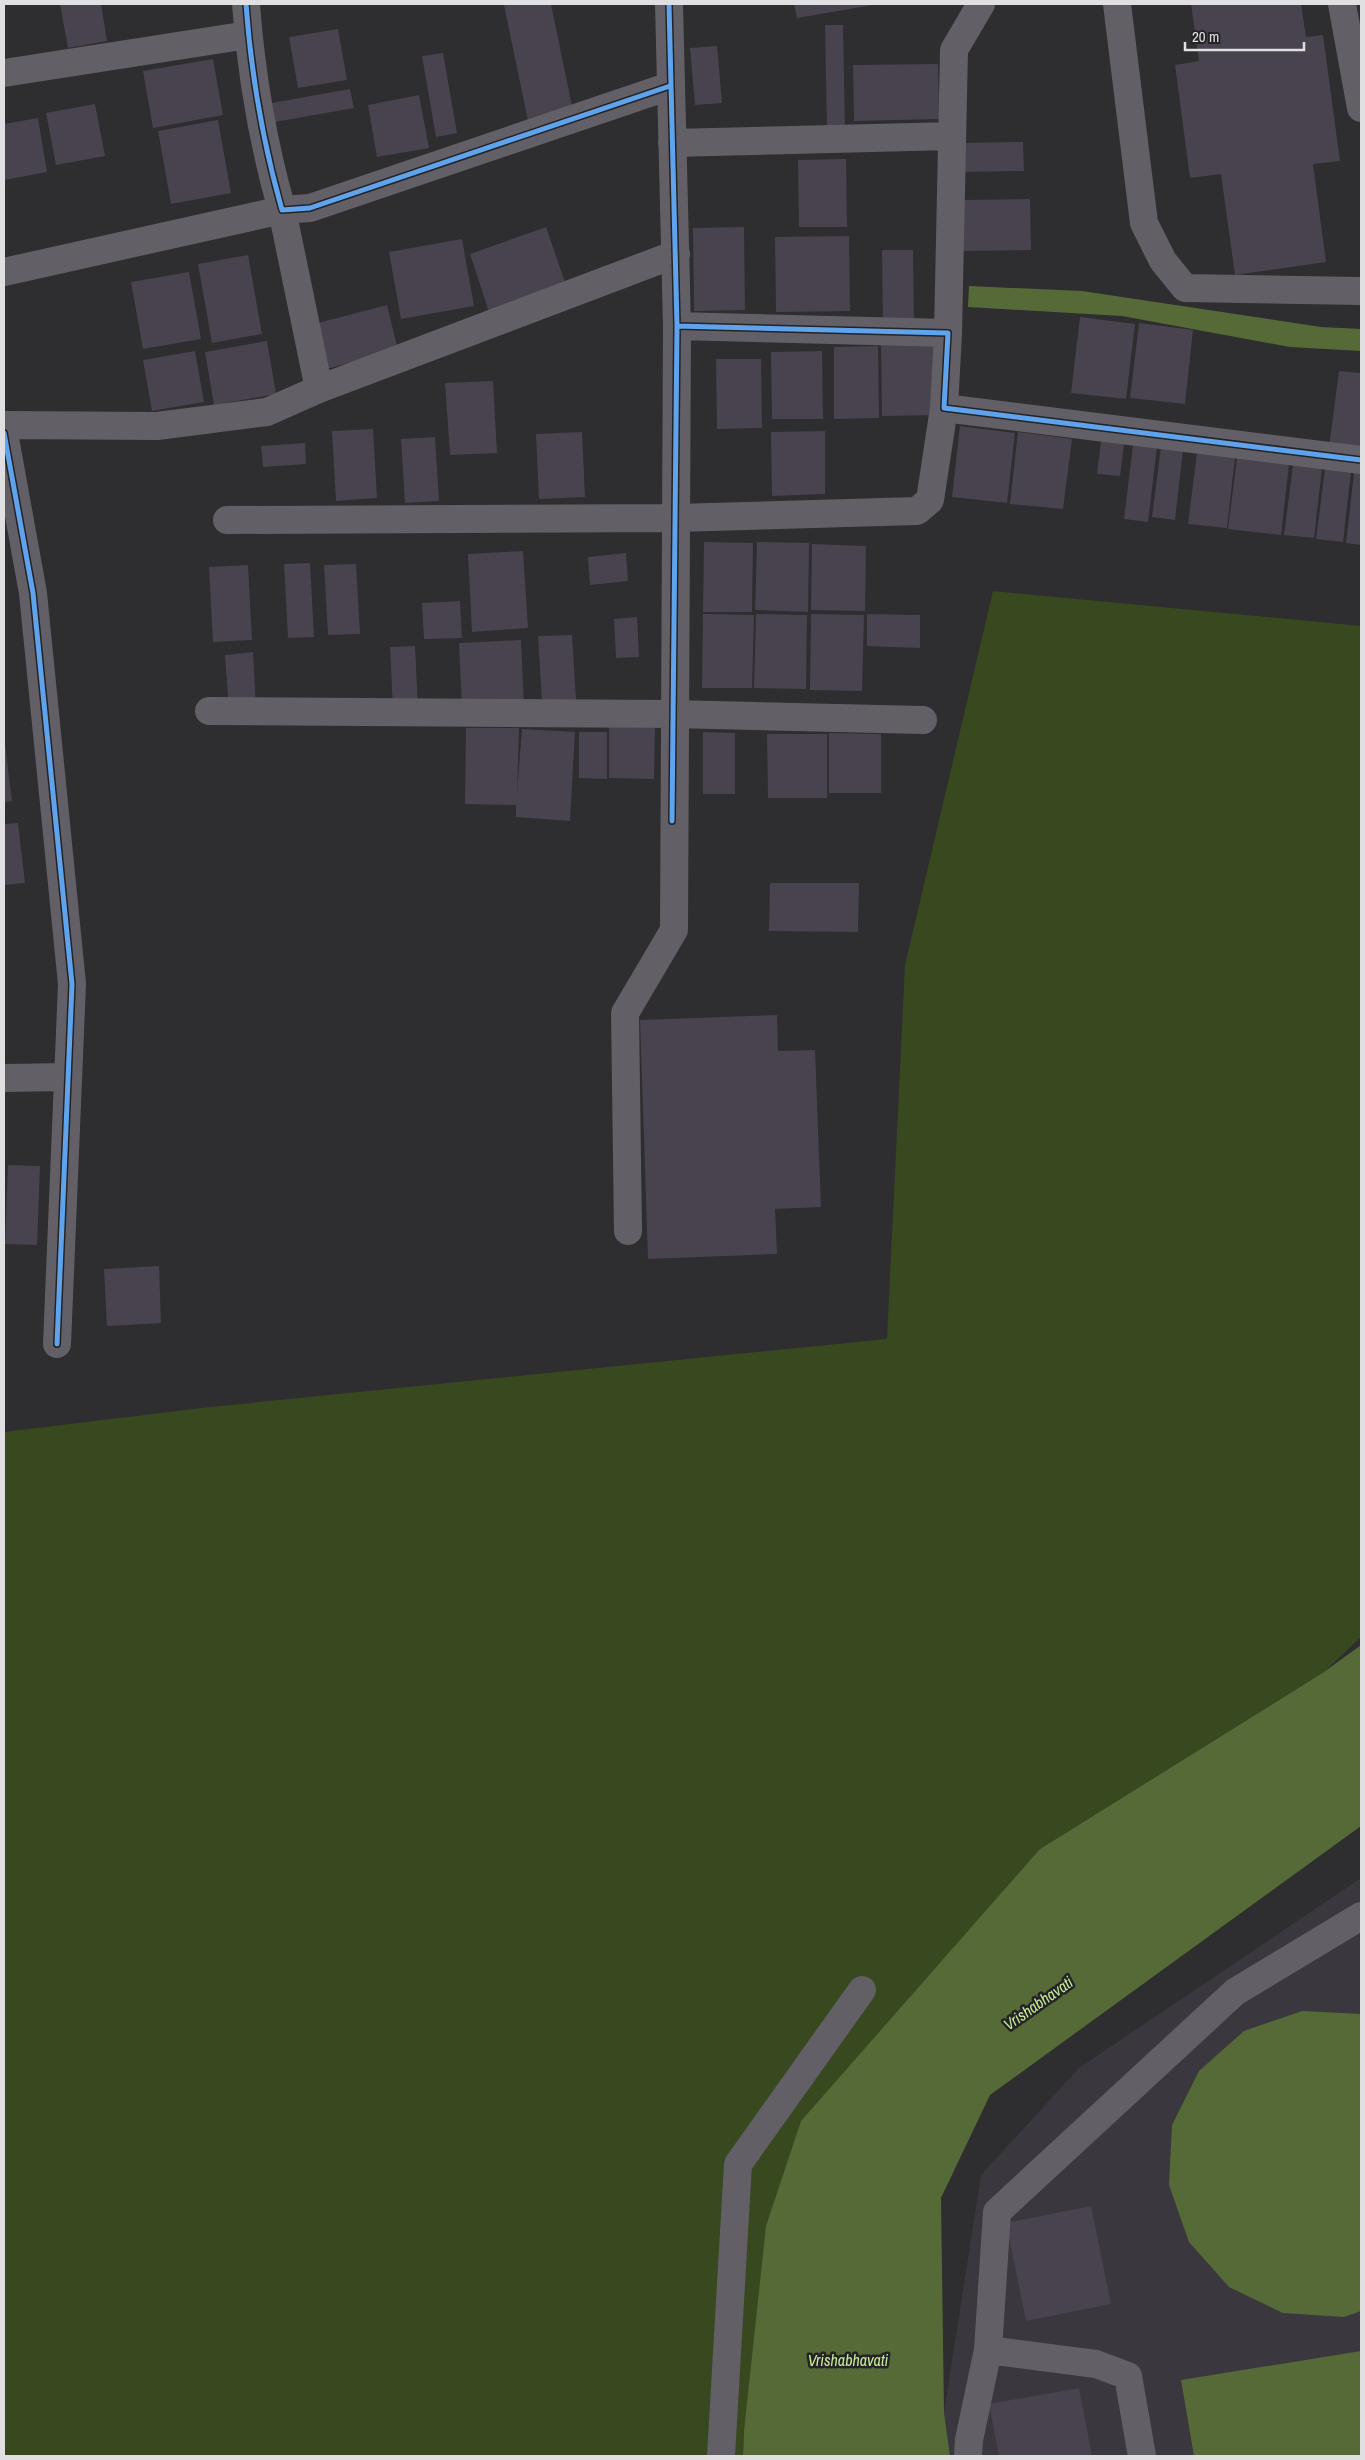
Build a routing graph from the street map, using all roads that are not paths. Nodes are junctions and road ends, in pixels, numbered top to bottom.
1 (246, 4) edge
2 (669, 4) edge
3 (981, 4) edge
4 (1117, 4) edge
5 (1342, 4) edge
6 (248, 35) junction
7 (4, 72) edge
8 (670, 86) junction
9 (1361, 108) edge
10 (952, 136) junction
11 (672, 142) junction
12 (282, 210) junction
13 (676, 254) junction
14 (4, 272) edge
15 (1361, 291) edge
16 (677, 326) junction
17 (948, 333) junction
18 (319, 389) junction
19 (944, 408) junction
20 (4, 425) edge
21 (4, 433) edge
22 (1361, 460) edge
23 (675, 518) junction
24 (227, 520) dead end
25 (209, 711) dead end
26 (673, 714) junction
27 (923, 720) dead end
28 (68, 1077) junction
29 (4, 1078) edge
30 (628, 1231) dead end
31 (57, 1344) dead end
32 (1361, 1916) edge
33 (862, 1990) dead end
34 (988, 2350) junction
35 (721, 2456) edge
36 (968, 2456) edge
37 (1142, 2456) edge

1 - 6 street
2 - 8 street
3 - 10 street
4 - 15 street
5 - 9 street
6 - 7 street
6 - 12 street
8 - 11 street
8 - 12 street
10 - 11 street
10 - 17 street
11 - 13 street
12 - 14 street
12 - 18 street
13 - 16 street
13 - 18 street
16 - 17 street
16 - 23 street
17 - 19 street
18 - 20 street
19 - 22 street
19 - 23 street
21 - 28 street
23 - 24 street
23 - 26 street
25 - 26 street
26 - 27 street
26 - 30 street
28 - 29 street
28 - 31 street
32 - 34 street
33 - 35 street
34 - 36 street
34 - 37 street

